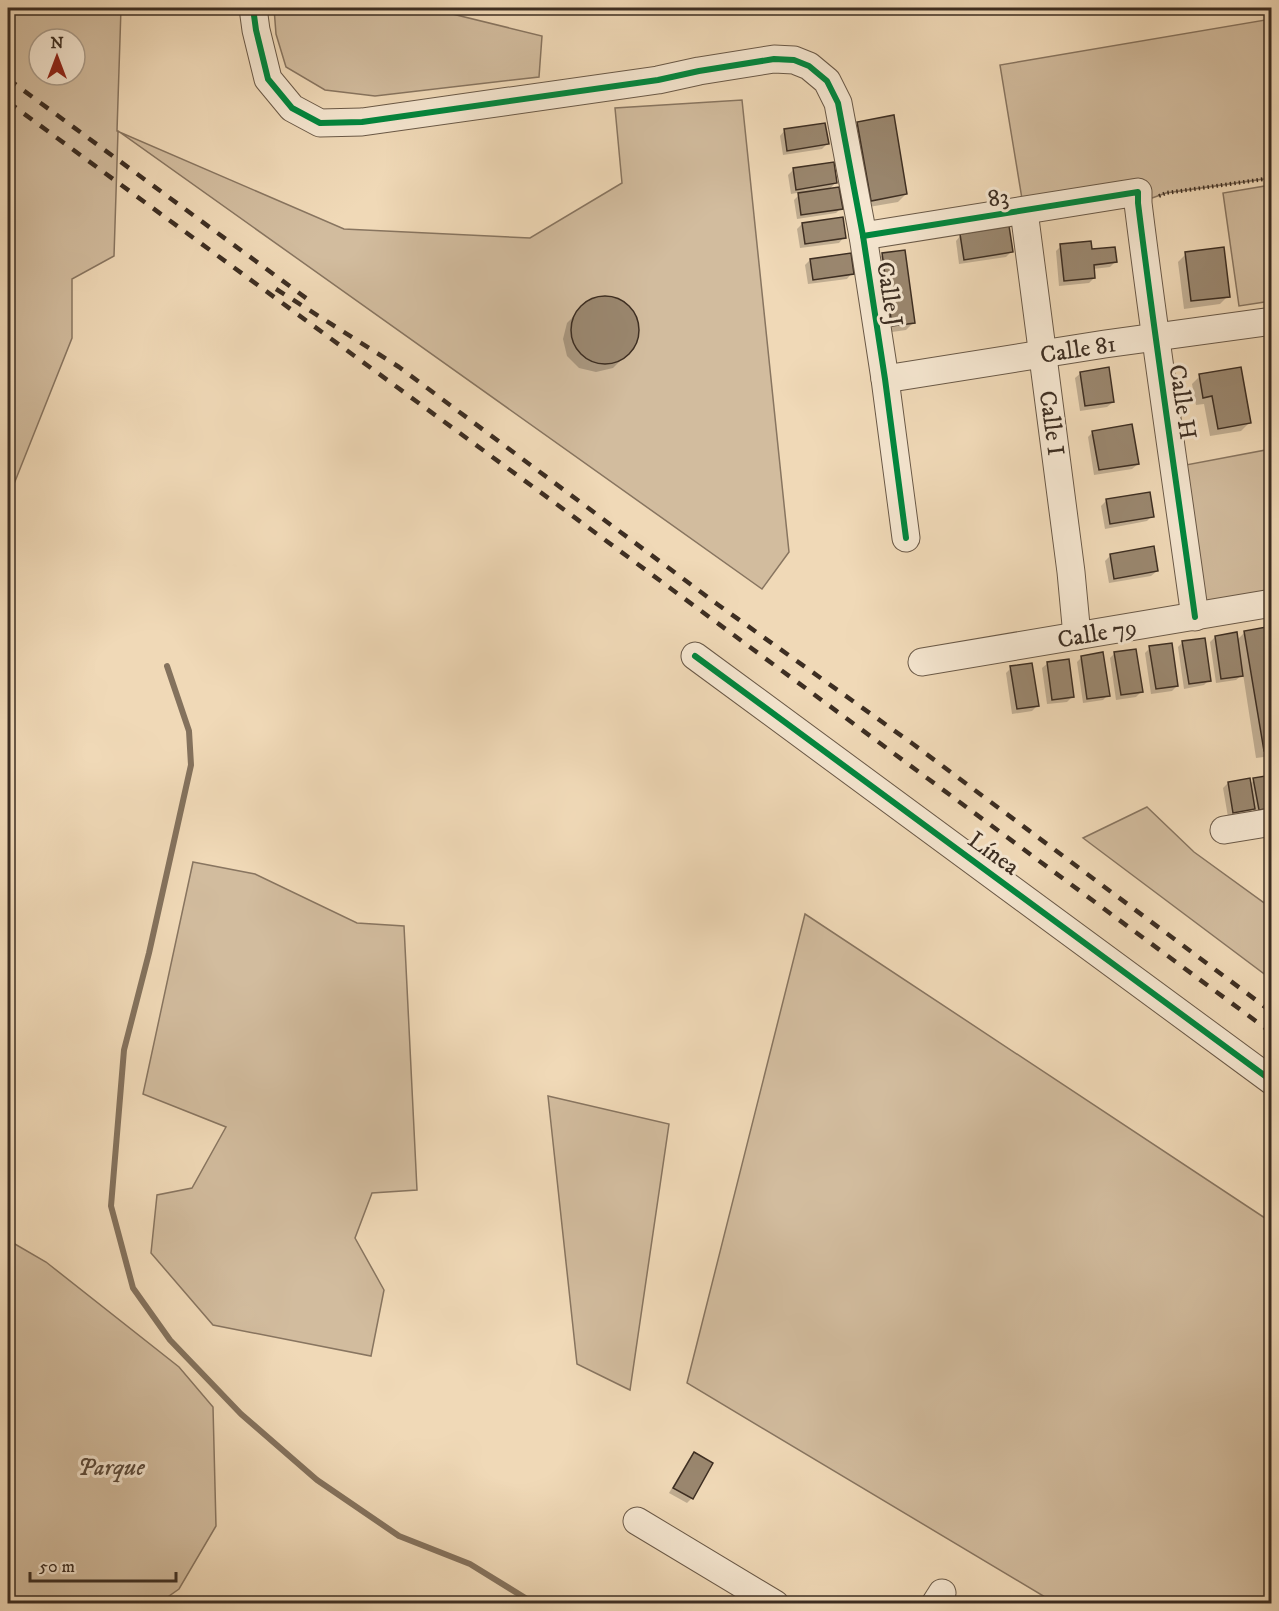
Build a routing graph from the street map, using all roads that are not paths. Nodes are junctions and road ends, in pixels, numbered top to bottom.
1 (253, 8) edge
2 (1138, 197) joint
3 (1024, 210) junction
4 (863, 236) junction
5 (1272, 321) edge
6 (1155, 337) junction
7 (1042, 354) junction
8 (885, 379) junction
9 (906, 538) dead end
10 (1272, 603) edge
11 (1195, 617) junction
12 (1077, 636) junction
13 (695, 656) dead end
14 (922, 662) dead end
15 (1272, 822) edge
16 (1224, 830) dead end
17 (1272, 1081) edge
18 (637, 1521) dead end
19 (775, 1604) edge

1 - 4 street, Calle J
2 - 3 street, 83
2 - 6 street, Calle H
3 - 4 street, 83
3 - 7 street, Calle I
4 - 8 street, Calle J
5 - 6 street, Calle 81
6 - 7 street, Calle 81
6 - 11 street, Calle H
7 - 8 street, Calle 81
7 - 12 street, Calle I
8 - 9 street, Calle J
10 - 11 street, Calle 79
11 - 12 street, Calle 79
12 - 14 street, Calle 79
13 - 17 street, Línea
15 - 16 street
18 - 19 street

